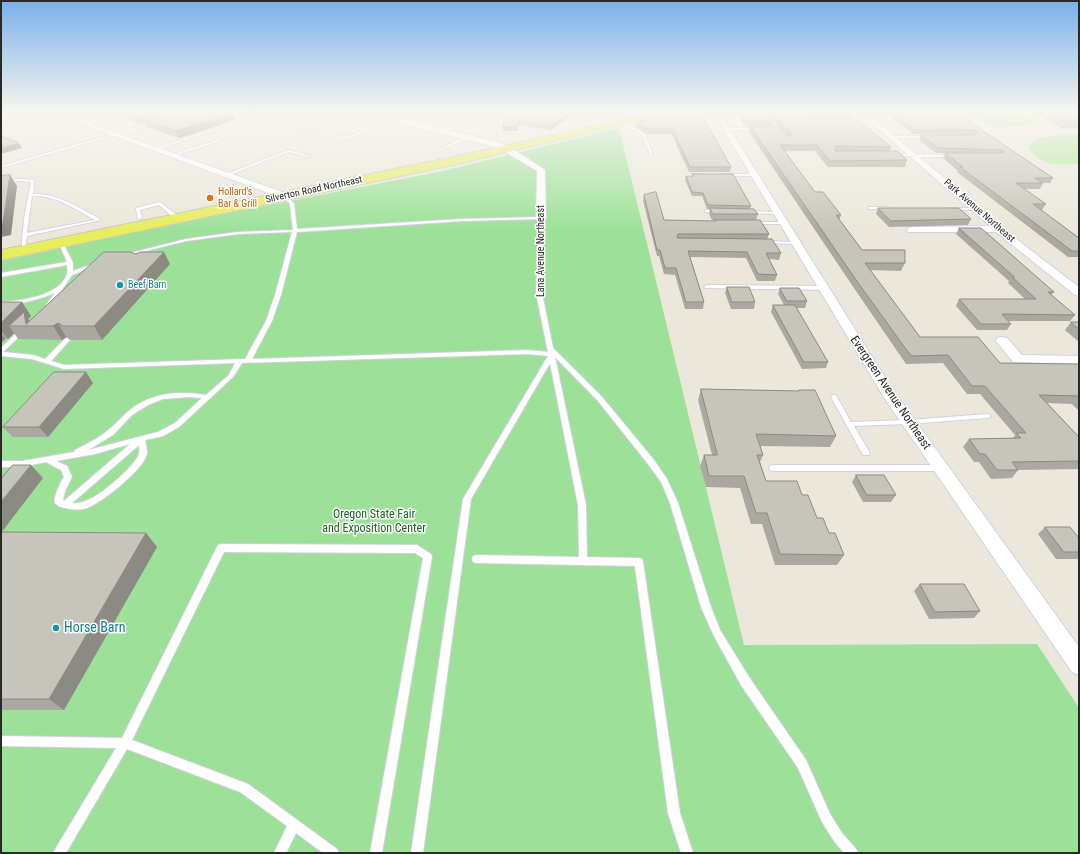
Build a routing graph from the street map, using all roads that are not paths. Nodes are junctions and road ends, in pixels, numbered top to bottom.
1 (53, 152) edge
2 (163, 152) edge
3 (182, 152) edge
4 (286, 152) edge
5 (292, 152) edge
6 (493, 152) edge
7 (511, 152) edge
8 (740, 152) edge
9 (909, 152) edge
10 (172, 155) junction
11 (890, 155) edge
12 (309, 156) dead end
13 (914, 156) junction
14 (960, 156) edge
15 (264, 163) dead end
16 (1, 167) edge
17 (229, 175) junction
18 (686, 175) edge
19 (708, 175) edge
20 (723, 175) edge
21 (754, 175) junction
22 (1, 182) edge
23 (30, 195) junction
24 (285, 196) junction
25 (870, 208) dead end
26 (892, 208) edge
27 (944, 208) edge
28 (976, 209) junction
29 (708, 211) edge
30 (721, 211) edge
31 (745, 212) edge
32 (140, 218) dead end
33 (177, 218) junction
34 (541, 218) junction
35 (780, 218) junction
36 (750, 223) edge
37 (1000, 229) junction
38 (912, 230) edge
39 (295, 231) junction
40 (25, 235) junction
41 (762, 242) edge
42 (61, 243) junction
43 (795, 243) junction
44 (157, 247) junction
45 (23, 250) junction
46 (152, 253) edge
47 (1, 255) edge
48 (119, 256) edge
49 (70, 263) junction
50 (98, 264) edge
51 (70, 274) junction
52 (1, 275) edge
53 (61, 288) junction
54 (707, 288) dead end
55 (823, 288) junction
56 (1079, 293) edge
57 (1, 304) edge
58 (43, 311) edge
59 (28, 326) edge
60 (67, 340) edge
61 (1002, 341) dead end
62 (551, 351) junction
63 (1, 352) edge
64 (244, 360) junction
65 (1079, 360) edge
66 (47, 362) junction
67 (208, 397) junction
68 (834, 397) dead end
69 (988, 416) dead end
70 (908, 422) junction
71 (849, 424) junction
72 (141, 439) junction
73 (866, 453) dead end
74 (72, 455) junction
75 (46, 460) junction
76 (1, 464) edge
77 (773, 468) dead end
78 (940, 468) junction
79 (64, 504) junction
80 (476, 559) dead end
81 (584, 561) junction
82 (1079, 665) edge
83 (1, 741) edge
84 (125, 743) junction
85 (294, 824) junction
86 (59, 853) edge
87 (280, 853) edge
88 (333, 853) edge
89 (376, 853) edge
90 (417, 853) edge
91 (687, 853) edge
92 (852, 853) edge

1 - 16 lane
2 - 10 street
3 - 10 lane
4 - 17 lane
5 - 12 lane
6 - 24 main road, Silverton Road Northeast
7 - 34 street, Lana Avenue Northeast
8 - 21 street, Evergreen Avenue Northeast
9 - 13 street, Park Avenue Northeast
10 - 17 street
11 - 13 lane
13 - 14 lane
13 - 28 street, Park Avenue Northeast
15 - 17 lane
17 - 24 street
18 - 19 lane
20 - 21 lane
21 - 35 street, Evergreen Avenue Northeast
22 - 23 lane
23 - 40 lane
23 - 40 lane
24 - 33 main road, Silverton Road Northeast
24 - 39 lane
25 - 26 lane
27 - 28 lane
28 - 37 street, Park Avenue Northeast
29 - 30 lane
31 - 35 lane
32 - 33 lane
33 - 42 main road, Silverton Road Northeast
34 - 39 lane
34 - 62 lane, Lana Avenue Northeast
35 - 36 lane
35 - 43 street, Evergreen Avenue Northeast
37 - 38 street
37 - 56 street, Park Avenue Northeast
39 - 44 lane
39 - 64 lane
40 - 45 lane
41 - 43 lane
42 - 45 main road, Silverton Road Northeast
42 - 49 lane
43 - 55 street, Evergreen Avenue Northeast
44 - 46 lane
44 - 48 lane
45 - 47 main road, Silverton Road Northeast
49 - 51 lane
49 - 52 lane
50 - 51 lane
51 - 53 lane
53 - 57 lane
53 - 58 lane
54 - 55 lane
55 - 70 street, Evergreen Avenue Northeast
59 - 63 lane
60 - 66 lane
61 - 65 street
62 - 64 lane
62 - 81 lane, Lana Avenue Northeast
62 - 90 lane
62 - 92 lane
63 - 66 lane
64 - 66 lane
64 - 67 lane
67 - 72 lane
67 - 74 lane
68 - 71 lane
69 - 70 lane
70 - 71 lane
70 - 78 street, Evergreen Avenue Northeast
71 - 73 lane
72 - 74 lane
72 - 79 lane
72 - 79 lane
74 - 75 lane
75 - 76 lane
75 - 79 lane
77 - 78 lane
78 - 82 street, Evergreen Avenue Northeast
80 - 81 lane
81 - 91 lane
83 - 84 lane
84 - 85 lane
84 - 86 lane
84 - 89 lane
85 - 87 lane
85 - 88 lane

